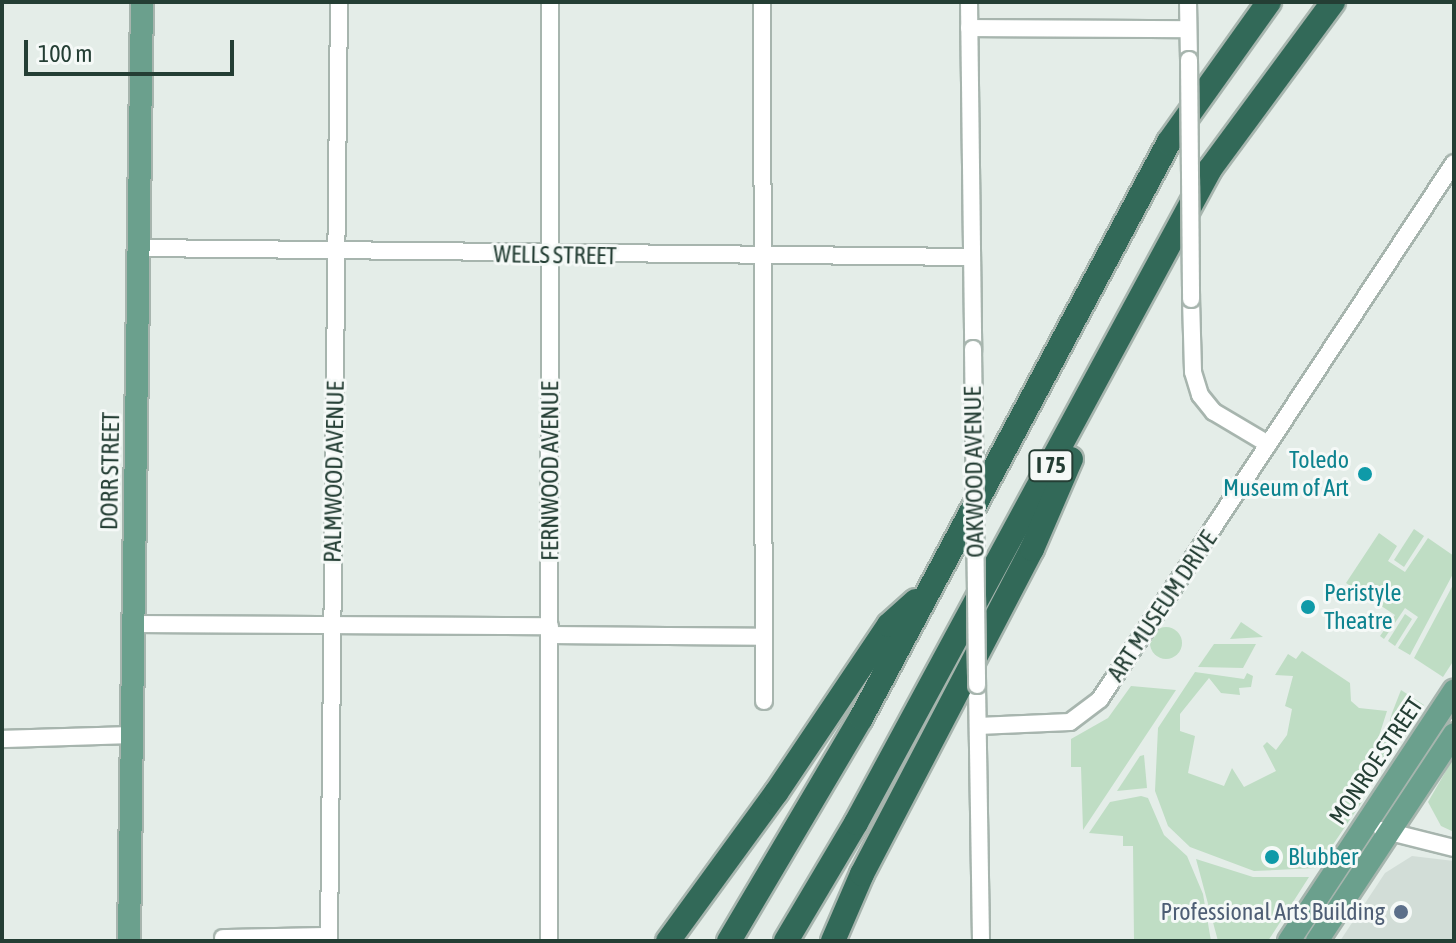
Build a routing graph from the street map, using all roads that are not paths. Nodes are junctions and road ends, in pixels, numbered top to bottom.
1 (142, 2) edge
2 (339, 2) edge
3 (550, 2) edge
4 (762, 2) edge
5 (969, 2) edge
6 (1188, 2) edge
7 (1269, 2) edge
8 (1333, 2) edge
9 (969, 28) junction
10 (1188, 29) junction
11 (1454, 163) edge
12 (139, 248) junction
13 (336, 250) junction
14 (549, 255) junction
15 (763, 256) junction
16 (971, 257) junction
17 (1130, 323) junction
18 (1268, 444) junction
19 (926, 592) junction
20 (134, 624) junction
21 (332, 626) junction
22 (550, 631) junction
23 (764, 637) junction
24 (1454, 691) edge
25 (764, 701) dead end
26 (978, 726) junction
27 (1454, 734) edge
28 (132, 735) junction
29 (2, 739) edge
30 (1365, 825) junction
31 (1388, 832) junction
32 (1454, 848) edge
33 (223, 938) dead end
34 (329, 938) edge
35 (129, 941) edge
36 (549, 941) edge
37 (668, 941) edge
38 (729, 941) edge
39 (786, 941) edge
40 (833, 941) edge
41 (981, 941) edge
42 (1289, 941) edge
43 (1317, 941) edge

1 - 12 main road, DORR STREET
2 - 13 street, PALMWOOD AVENUE
3 - 14 street, FERNWOOD AVENUE
4 - 15 street
5 - 9 street, OAKWOOD AVENUE
6 - 10 street
7 - 19 highway, I 75
8 - 17 highway, I 75
9 - 10 street
9 - 16 street, OAKWOOD AVENUE
10 - 18 street, bridge
11 - 18 street, ART MUSEUM DRIVE
12 - 13 street, WELLS STREET
12 - 20 main road, DORR STREET
13 - 14 street, WELLS STREET
13 - 21 street, PALMWOOD AVENUE
14 - 15 street, WELLS STREET
14 - 22 street, FERNWOOD AVENUE
15 - 16 street, WELLS STREET
15 - 23 street
16 - 26 street, OAKWOOD AVENUE, bridge
17 - 39 highway, I 75
17 - 40 highway
18 - 26 street, ART MUSEUM DRIVE
19 - 37 highway
19 - 38 highway, I 75
20 - 21 street
20 - 28 main road, DORR STREET
21 - 22 street
21 - 34 street, PALMWOOD AVENUE
22 - 23 street
22 - 36 street, FERNWOOD AVENUE
23 - 25 street
24 - 30 main road, MONROE STREET
26 - 41 street, OAKWOOD AVENUE
27 - 31 main road, MONROE STREET
28 - 29 street
28 - 35 main road, DORR STREET
30 - 31 street
30 - 42 main road, MONROE STREET
31 - 32 street
31 - 43 main road, MONROE STREET
33 - 34 street

